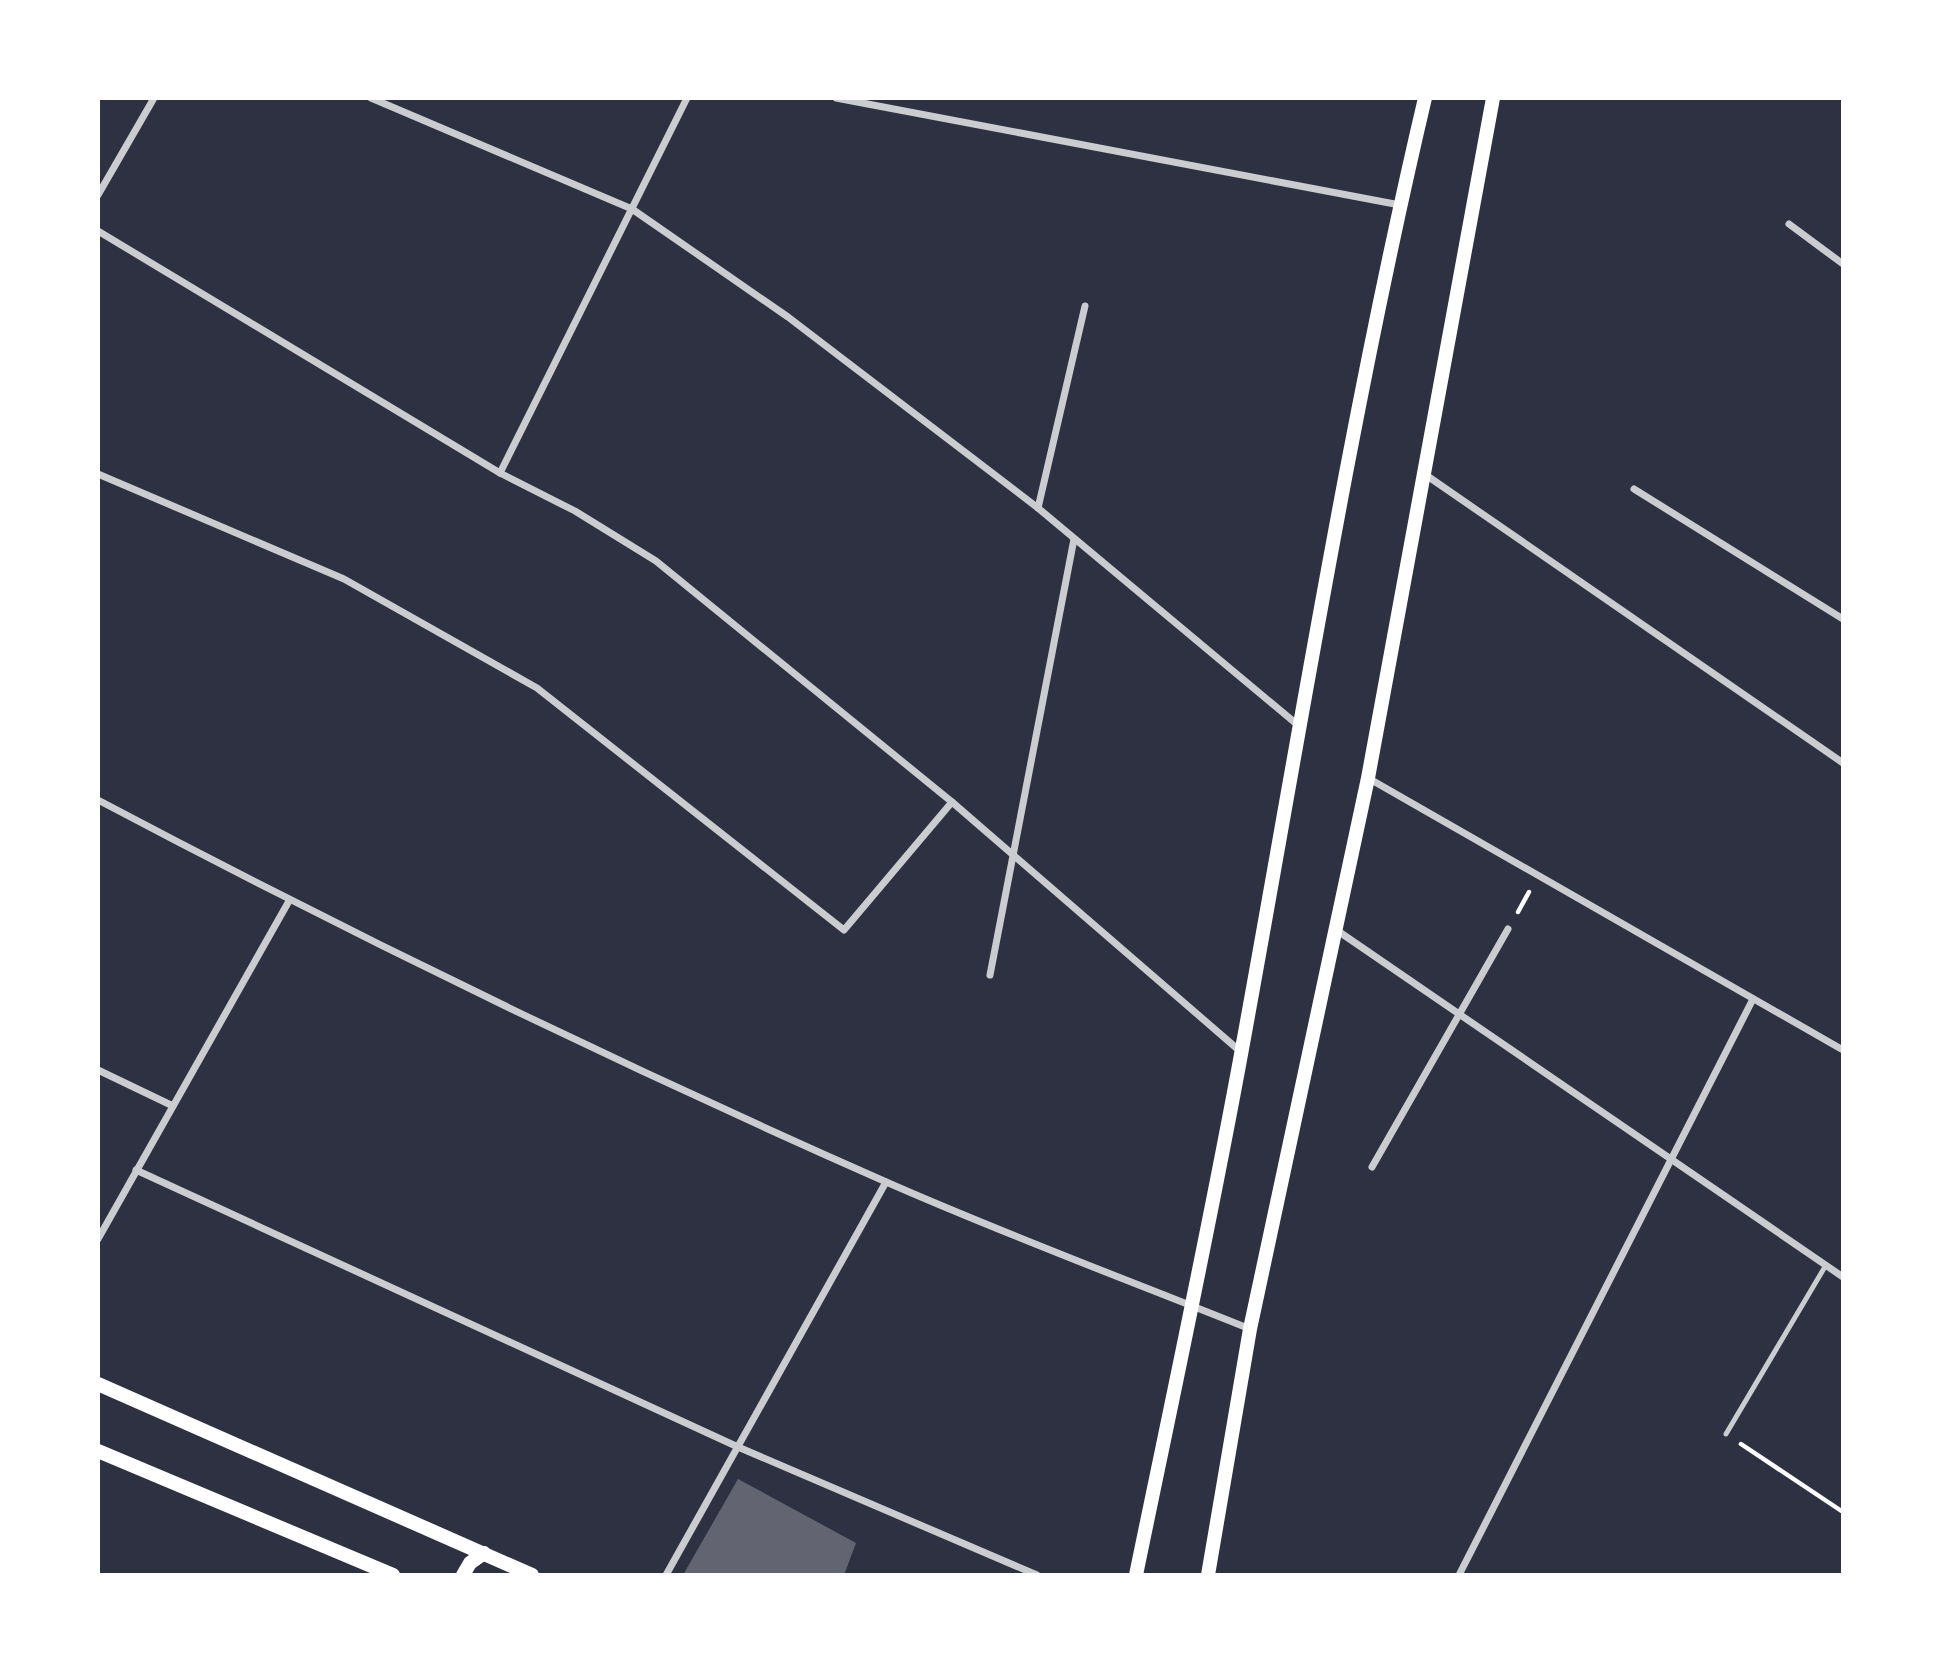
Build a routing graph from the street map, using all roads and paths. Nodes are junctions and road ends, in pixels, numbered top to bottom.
1 (154, 98) edge
2 (371, 98) edge
3 (687, 98) edge
4 (836, 98) edge
5 (1425, 98) edge
6 (1493, 98) edge
7 (98, 195) edge
8 (1400, 205) junction
9 (632, 209) junction
10 (1789, 224) dead end
11 (98, 231) edge
12 (1843, 264) edge
13 (1085, 306) dead end
14 (1422, 472) junction
15 (500, 473) junction
16 (98, 474) edge
17 (1634, 489) dead end
18 (1038, 508) junction
19 (1074, 539) junction
20 (1843, 619) edge
21 (1299, 726) junction
22 (1843, 763) edge
23 (1367, 778) junction
24 (98, 800) edge
25 (952, 802) junction
26 (1015, 857) junction
27 (1538, 876) junction
28 (289, 901) junction
29 (1334, 928) junction
30 (1508, 929) joint
31 (990, 975) dead end
32 (1754, 999) junction
33 (1460, 1014) junction
34 (1843, 1050) edge
35 (1241, 1052) junction
36 (98, 1070) edge
37 (173, 1106) junction
38 (1672, 1160) junction
39 (1372, 1167) dead end
40 (136, 1170) junction
41 (886, 1182) junction
42 (98, 1239) edge
43 (1826, 1265) junction
44 (1843, 1277) edge
45 (1191, 1305) junction
46 (1250, 1329) junction
47 (98, 1384) edge
48 (1726, 1434) joint
49 (738, 1447) junction
50 (98, 1451) edge
51 (1843, 1512) edge
52 (484, 1553) junction
53 (393, 1575) edge
54 (463, 1575) edge
55 (532, 1575) edge
56 (666, 1575) edge
57 (1037, 1575) edge
58 (1136, 1575) edge
59 (1208, 1575) edge
60 (1459, 1575) edge

1 - 7 street
2 - 9 street
3 - 9 street
4 - 8 street
5 - 8 main road
6 - 14 main road
8 - 21 main road
9 - 15 street
9 - 18 street
10 - 12 street
11 - 15 street
13 - 18 street
14 - 22 street
14 - 23 main road
15 - 25 street
16 - 25 street
17 - 20 street
18 - 19 street
19 - 21 street
19 - 26 street
21 - 35 main road
23 - 27 street
23 - 29 main road
24 - 28 street
25 - 26 street
26 - 31 street
26 - 35 street
27 - 30 path
27 - 32 street
28 - 37 street
28 - 41 street
29 - 33 street
29 - 46 main road
30 - 33 street
32 - 34 street
32 - 38 street
33 - 38 street
33 - 39 street
35 - 45 main road
36 - 37 street
37 - 40 street
38 - 43 street
38 - 60 street
40 - 42 street
40 - 49 street
41 - 45 street
41 - 49 street
43 - 44 street
43 - 48 lane
45 - 46 street
45 - 58 main road
46 - 59 main road
47 - 52 main road
48 - 51 path
49 - 56 street
49 - 57 street
50 - 53 main road
52 - 54 main road
52 - 55 main road

